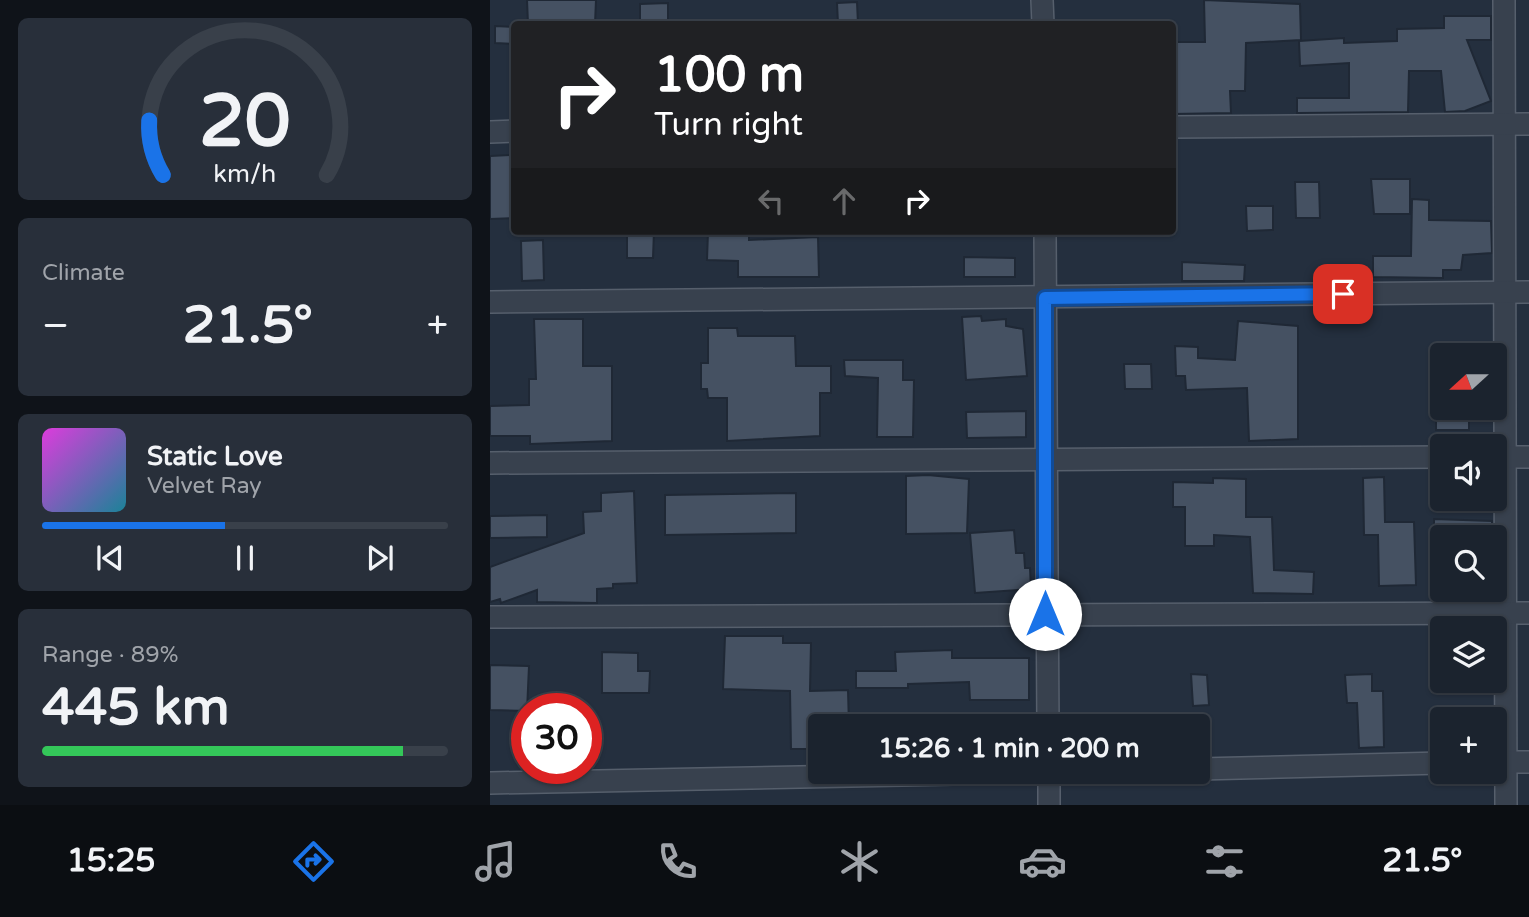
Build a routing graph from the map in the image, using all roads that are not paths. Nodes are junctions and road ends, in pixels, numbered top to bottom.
1 (1042, 0) edge
2 (1504, 0) edge
3 (1043, 21) edge
4 (1505, 124) junction
5 (1529, 124) edge
6 (1176, 127) edge
7 (511, 131) edge
8 (490, 132) edge
9 (1045, 235) edge
10 (1506, 292) junction
11 (1529, 292) edge
12 (1045, 298) junction
13 (490, 302) edge
14 (1501, 434) edge
15 (1430, 457) edge
16 (1507, 457) edge
17 (1529, 457) edge
18 (1045, 461) junction
19 (490, 463) edge
20 (1502, 511) edge
21 (1506, 612) junction
22 (1529, 613) edge
23 (1045, 614) junction
24 (490, 617) edge
25 (1502, 707) edge
26 (1048, 714) edge
27 (1507, 762) edge
28 (1529, 762) edge
29 (1430, 763) edge
30 (1210, 768) edge
31 (808, 777) edge
32 (490, 783) edge
33 (1050, 784) edge
34 (1503, 784) edge
35 (1049, 805) edge
36 (1506, 805) edge

1 - 3 street
2 - 4 street
4 - 5 street
4 - 6 street
4 - 10 street
7 - 8 street
9 - 12 street
10 - 11 street
10 - 12 street
10 - 14 street
12 - 13 street
12 - 18 street
15 - 18 street
16 - 17 street
18 - 19 street
18 - 23 street
20 - 21 street
21 - 22 street
21 - 23 street
21 - 25 street
23 - 24 street
23 - 26 street
27 - 28 street
29 - 30 street
31 - 32 street
33 - 35 street
34 - 36 street

